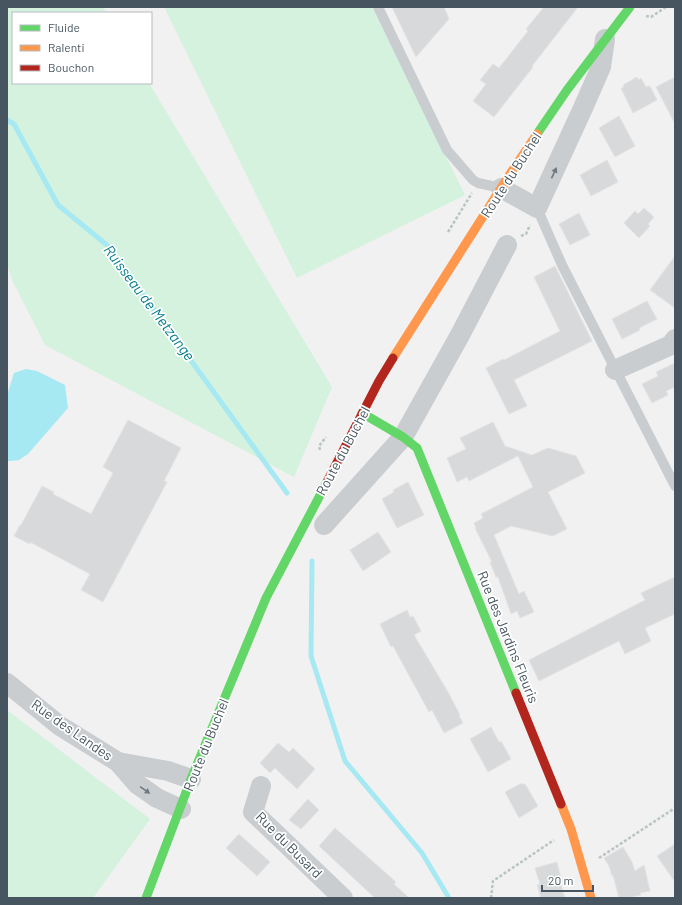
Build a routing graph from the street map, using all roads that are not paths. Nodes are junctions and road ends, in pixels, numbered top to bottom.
1 (378, 7) edge
2 (630, 7) edge
3 (605, 39) junction
4 (501, 188) junction
5 (537, 208) junction
6 (507, 244) road end
7 (674, 343) edge
8 (615, 370) junction
9 (362, 413) junction
10 (403, 437) junction
11 (675, 486) edge
12 (324, 525) dead end
13 (7, 684) edge
14 (118, 762) junction
15 (191, 779) junction
16 (261, 786) dead end
17 (181, 809) junction
18 (146, 898) edge
19 (343, 898) edge
20 (591, 898) edge

1 - 4 lane
2 - 3 main road, Route du Buchel
3 - 4 main road, Route du Buchel
5 -> 3 street, Route du Buchel
4 - 5 street
4 - 9 main road, Route du Buchel
5 - 8 lane
6 - 10 street, Route du Buchel
7 - 8 street
8 - 11 lane
9 - 10 main road, Rue des Jardins Fleuris
9 - 15 main road, Route du Buchel
10 - 12 street, Route du Buchel
10 - 20 main road, Rue des Jardins Fleuris
13 - 14 street, Rue des Landes
14 - 15 street, Rue des Landes
14 -> 17 street, Rue des Landes
15 - 17 main road, Route du Buchel
16 - 19 street, Rue du Busard
17 - 18 main road, Route du Buchel

